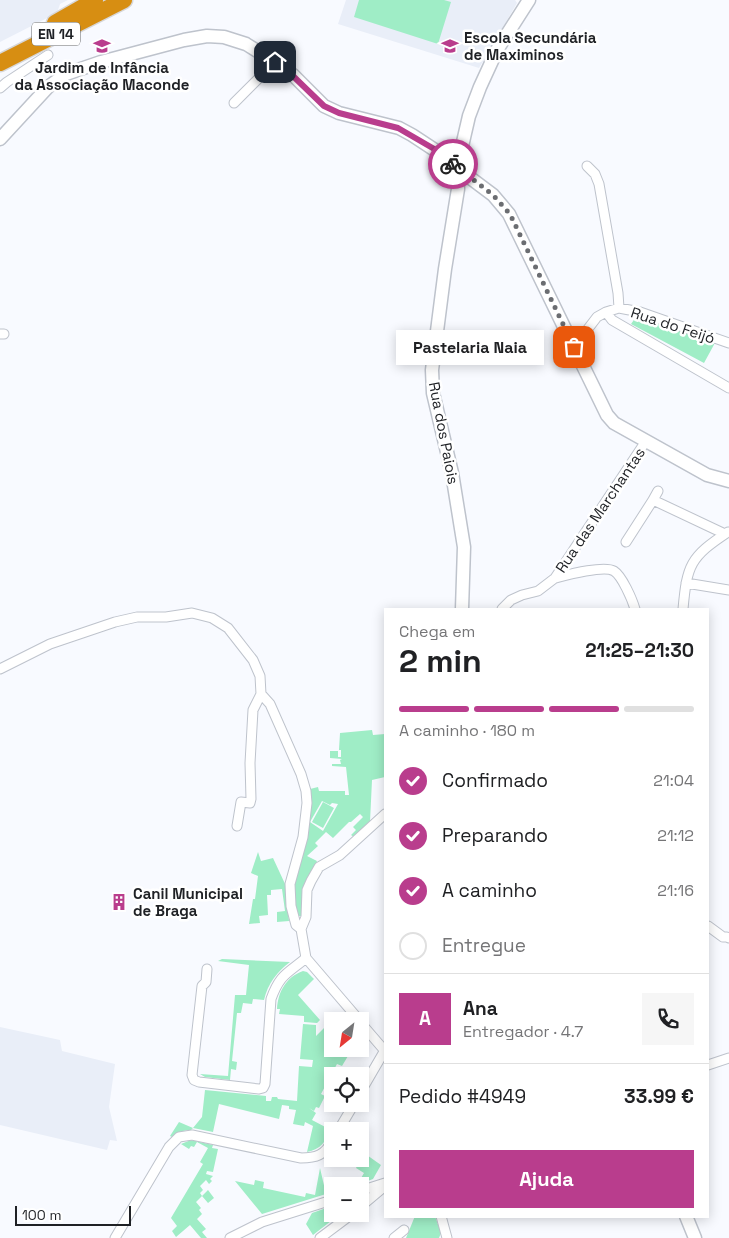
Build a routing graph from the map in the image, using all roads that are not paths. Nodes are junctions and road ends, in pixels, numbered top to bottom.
1 (95, 0) edge
2 (124, 0) edge
3 (529, 0) edge
4 (0, 51) edge
5 (48, 55) dead end
6 (275, 62) junction
7 (0, 63) edge
8 (0, 88) edge
9 (234, 103) dead end
10 (0, 139) edge
11 (587, 166) dead end
12 (456, 168) junction
13 (619, 308) junction
14 (606, 312) junction
15 (729, 343) edge
16 (574, 347) junction
17 (729, 388) edge
18 (646, 441) junction
19 (729, 481) edge
20 (658, 491) dead end
21 (653, 500) junction
22 (727, 532) edge
23 (626, 542) dead end
24 (555, 578) junction
25 (686, 583) junction
26 (729, 590) edge
27 (462, 608) edge
28 (503, 608) edge
29 (635, 608) edge
30 (683, 608) edge
31 (0, 668) edge
32 (262, 694) junction
33 (384, 815) edge
34 (237, 826) dead end
35 (709, 927) edge
36 (302, 929) junction
37 (729, 938) edge
38 (306, 958) junction
39 (207, 969) dead end
40 (352, 1012) edge
41 (369, 1032) edge
42 (384, 1049) edge
43 (384, 1052) edge
44 (729, 1058) edge
45 (709, 1065) edge
46 (369, 1078) edge
47 (324, 1153) edge
48 (384, 1185) edge
49 (384, 1186) edge
50 (369, 1189) edge
51 (369, 1199) edge
52 (324, 1203) edge
53 (441, 1218) edge
54 (687, 1218) edge
55 (341, 1222) edge
56 (404, 1230) dead end
57 (115, 1238) edge
58 (230, 1238) edge
59 (320, 1238) edge
60 (394, 1238) edge
61 (446, 1238) edge
62 (694, 1238) edge

1 - 4 highway, EN 14
2 - 7 highway, EN 14
3 - 12 street, Rua dos Paiois
5 - 8 street
6 - 9 street
6 - 10 street
6 - 12 street
11 - 13 street
12 - 16 street
12 - 27 street, Rua dos Paiois
13 - 14 street, Rua do Feijó
13 - 15 street, Rua do Feijó
14 - 16 street, Rua do Feijó
14 - 17 street
16 - 18 street
18 - 19 street
18 - 24 street, Rua das Marchantas
20 - 21 street
21 - 22 street
21 - 23 street
22 - 25 street
24 - 28 street, Rua das Marchantas
24 - 29 street
25 - 26 street
25 - 30 street
31 - 32 street
32 - 34 street
32 - 36 street
33 - 36 street
35 - 37 street
36 - 38 street
38 - 39 street
38 - 40 street
41 - 42 street
43 - 46 street
44 - 45 street
47 - 57 street
48 - 50 street
49 - 51 street
52 - 58 street
53 - 61 street
54 - 62 street
55 - 59 street
56 - 60 street

